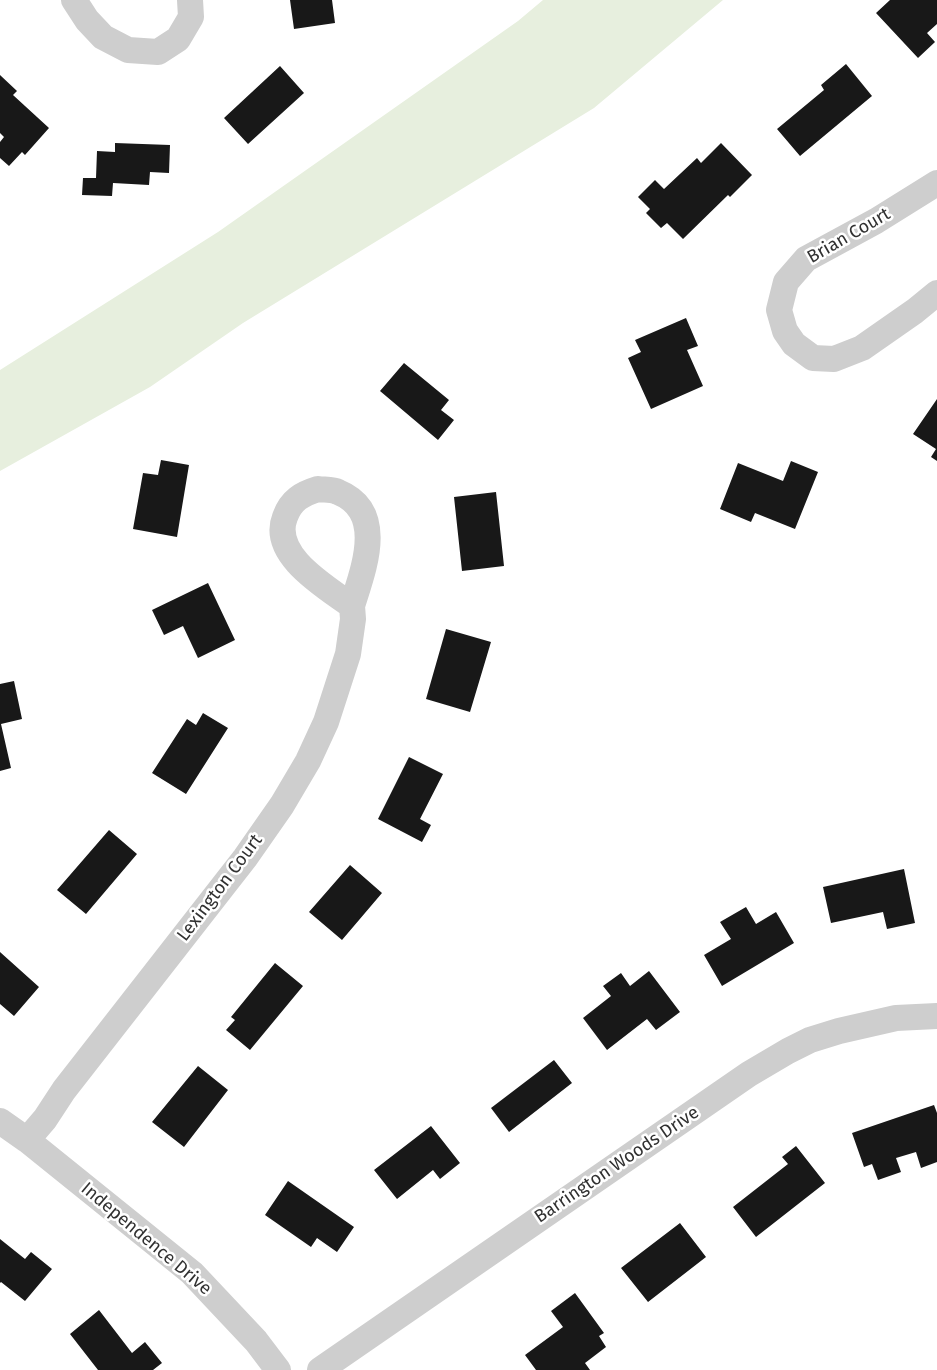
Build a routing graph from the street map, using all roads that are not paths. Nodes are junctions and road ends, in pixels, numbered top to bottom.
1 (74, 0) edge
2 (190, 0) edge
3 (937, 183) edge
4 (937, 294) edge
5 (352, 606) dead end
6 (937, 1016) edge
7 (0, 1121) edge
8 (27, 1140) junction
9 (278, 1370) edge
10 (320, 1370) edge

1 - 2 street
3 - 4 street, Brian Court
5 - 8 street, Lexington Court
6 - 10 street, Barrington Woods Drive
7 - 8 street, Independence Drive
8 - 9 street, Independence Drive

